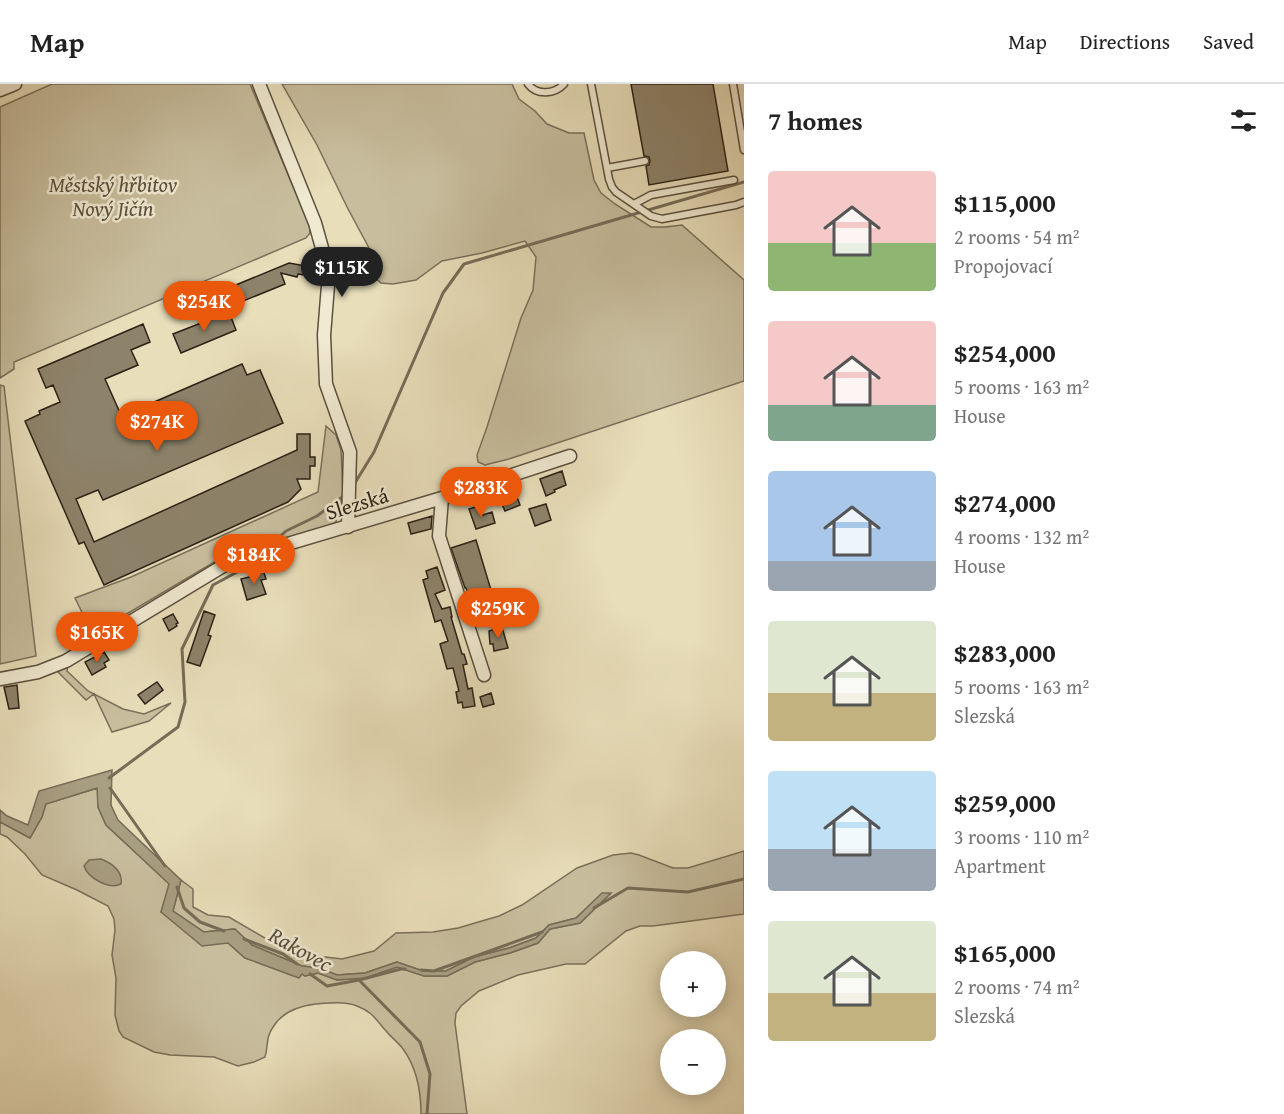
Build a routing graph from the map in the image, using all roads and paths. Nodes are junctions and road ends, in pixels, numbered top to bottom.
1 (15, 84) edge
2 (259, 84) edge
3 (528, 84) edge
4 (564, 84) edge
5 (591, 84) edge
6 (733, 84) edge
7 (0, 90) edge
8 (744, 150) edge
9 (645, 161) dead end
10 (607, 168) junction
11 (734, 180) dead end
12 (744, 202) edge
13 (634, 204) junction
14 (570, 456) dead end
15 (442, 498) junction
16 (348, 527) junction
17 (483, 675) dead end
18 (0, 679) edge

1 - 7 street
2 - 16 street
3 - 4 lane
5 - 10 lane
6 - 8 lane
9 - 10 lane
10 - 13 lane
11 - 13 lane
12 - 13 lane
14 - 15 street, Slezská
15 - 16 street, Slezská
15 - 17 street
16 - 18 street, Slezská

